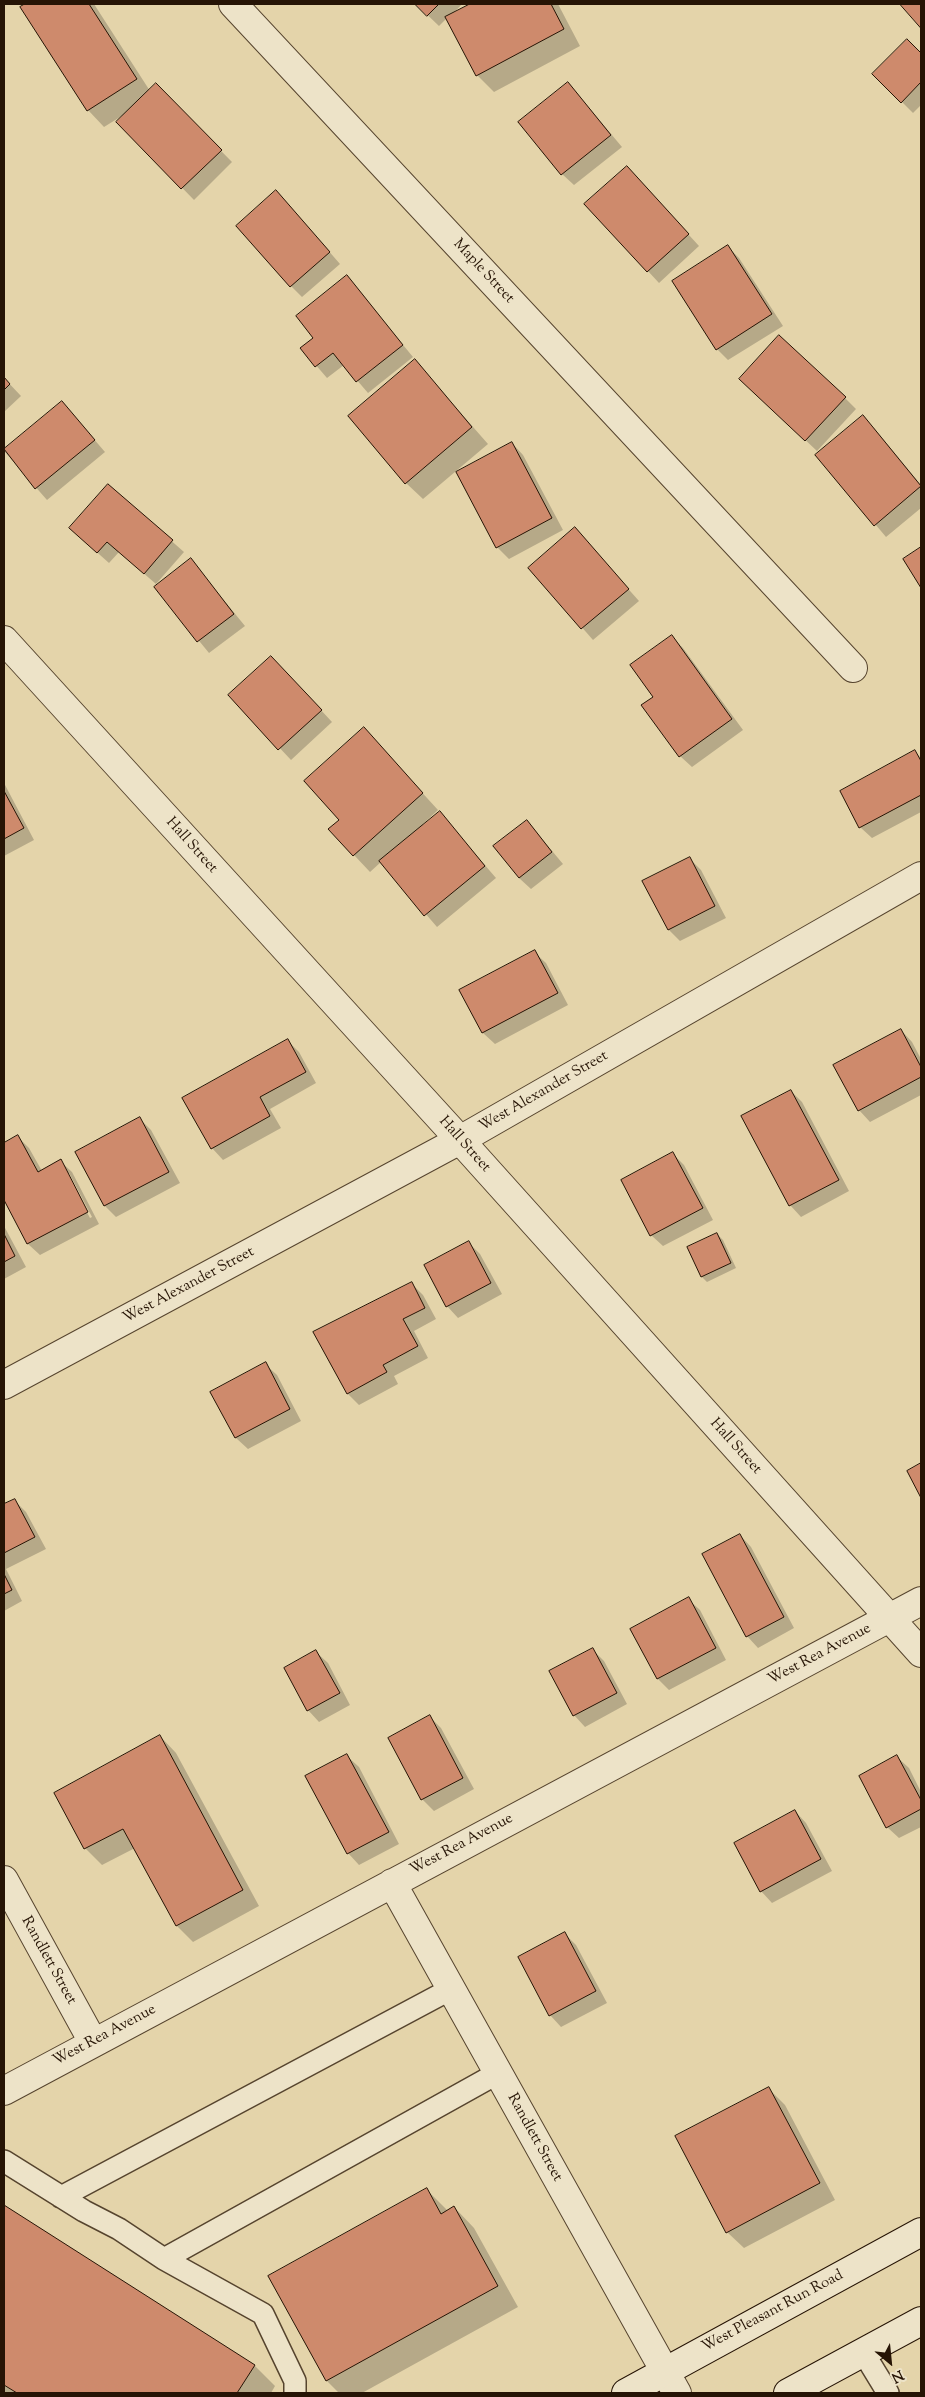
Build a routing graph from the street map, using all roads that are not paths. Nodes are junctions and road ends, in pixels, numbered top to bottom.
1 (233, 4) edge
2 (7, 648) edge
3 (852, 668) dead end
4 (921, 876) edge
5 (460, 1140) junction
6 (4, 1385) edge
7 (921, 1601) edge
8 (889, 1619) junction
9 (921, 1654) edge
10 (4, 1880) edge
11 (392, 1883) junction
12 (452, 1989) junction
13 (93, 2042) junction
14 (498, 2073) junction
15 (4, 2091) edge
16 (4, 2161) edge
17 (61, 2197) junction
18 (921, 2232) edge
19 (164, 2259) junction
20 (921, 2321) edge
21 (863, 2352) junction
22 (670, 2382) edge
23 (295, 2393) edge
24 (626, 2393) edge
25 (788, 2393) edge
26 (888, 2393) edge

1 - 3 street, Maple Street
2 - 5 street, Hall Street
4 - 5 street, West Alexander Street
5 - 6 street, West Alexander Street
5 - 8 street, Hall Street
7 - 8 street, West Rea Avenue
8 - 9 street, Hall Street
8 - 11 street, West Rea Avenue
10 - 13 street, Randlett Street
11 - 12 street, Randlett Street
11 - 13 street, West Rea Avenue
12 - 14 street, Randlett Street
12 - 17 lane
13 - 15 street, West Rea Avenue
14 - 19 lane
14 - 22 street, Randlett Street
16 - 17 lane
17 - 19 lane
18 - 22 street, West Pleasant Run Road
19 - 23 lane
20 - 21 street
21 - 25 street
21 - 26 lane
22 - 24 street, West Pleasant Run Road

